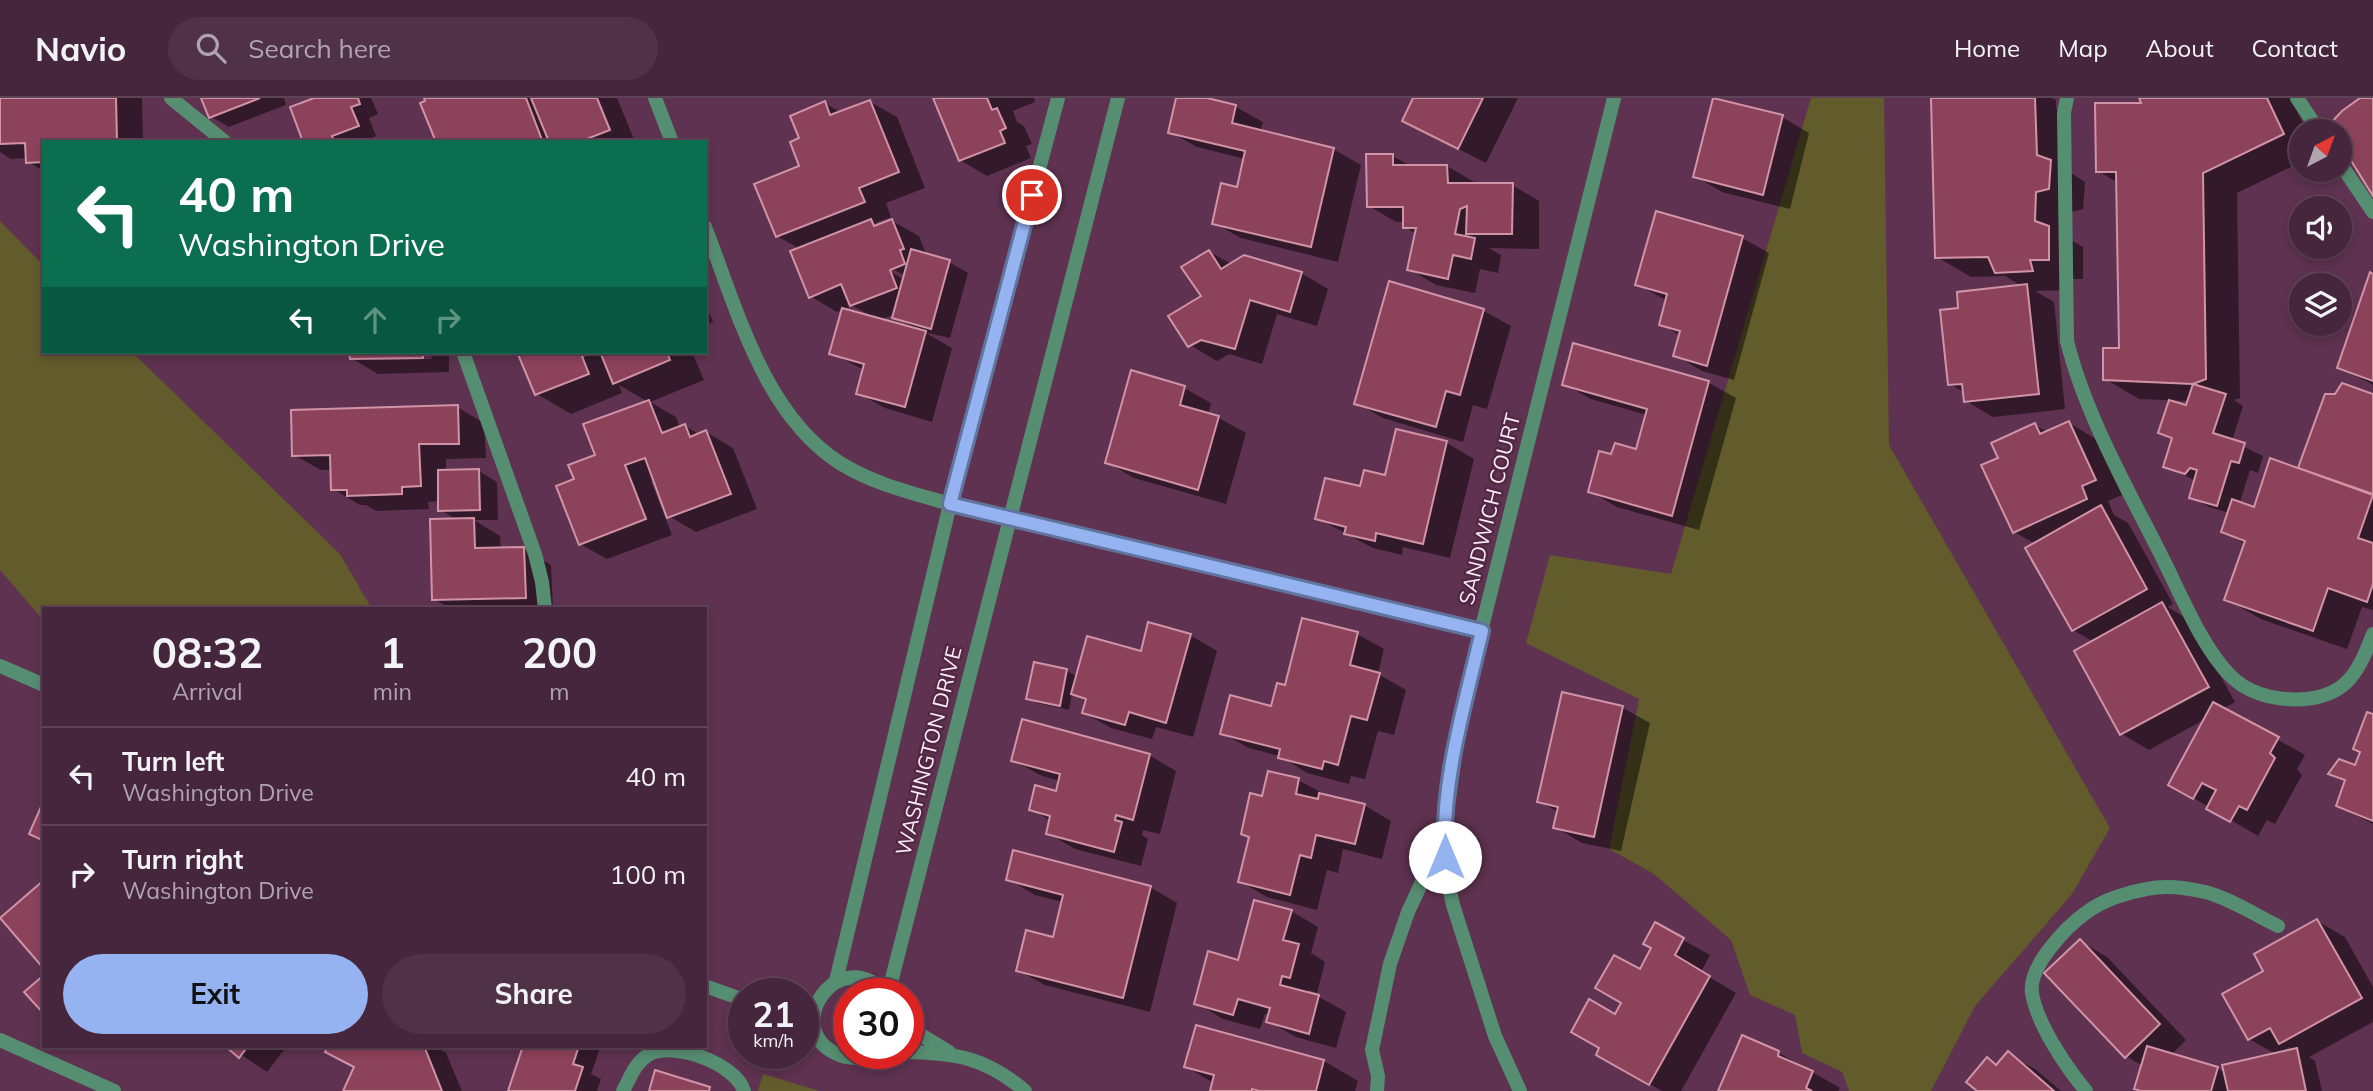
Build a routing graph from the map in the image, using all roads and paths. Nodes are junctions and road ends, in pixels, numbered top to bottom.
1 (171, 98) edge
2 (655, 98) edge
3 (1058, 98) edge
4 (1118, 98) edge
5 (1614, 98) edge
6 (2067, 98) edge
7 (2297, 98) edge
8 (2311, 119) edge
9 (223, 140) edge
10 (671, 140) edge
11 (2352, 181) edge
12 (2373, 212) edge
13 (707, 232) edge
14 (464, 354) edge
15 (950, 504) junction
16 (1010, 518) junction
17 (545, 607) edge
18 (1482, 631) junction
19 (2373, 634) edge
20 (0, 666) edge
21 (42, 684) edge
22 (1444, 834) junction
23 (2278, 926) dead end
24 (837, 978) edge
25 (891, 978) edge
26 (833, 983) edge
27 (707, 987) edge
28 (728, 994) edge
29 (819, 994) edge
30 (819, 1037) edge
31 (924, 1037) edge
32 (0, 1040) edge
33 (833, 1050) edge
34 (924, 1052) edge
35 (950, 1053) junction
36 (114, 1091) edge
37 (623, 1091) edge
38 (744, 1091) edge
39 (1025, 1091) edge
40 (1377, 1091) edge
41 (1520, 1091) edge
42 (2086, 1091) edge

1 - 9 street
2 - 10 street
3 - 15 street, WASHINGTON DRIVE
4 - 16 street, WASHINGTON DRIVE
5 - 18 street, SANDWICH COURT
6 - 19 street
7 - 8 street
11 - 12 street
13 - 15 street
14 - 17 street
15 - 16 street
15 - 24 street, WASHINGTON DRIVE
16 - 18 street
16 - 25 street, WASHINGTON DRIVE
18 - 22 street, SANDWICH COURT
20 - 21 street
22 - 40 street
22 - 41 street, SANDWICH COURT
23 - 42 street
26 - 29 street
27 - 28 street
30 - 33 street
31 - 35 street
32 - 36 street
34 - 35 street
35 - 39 street
37 - 38 street

